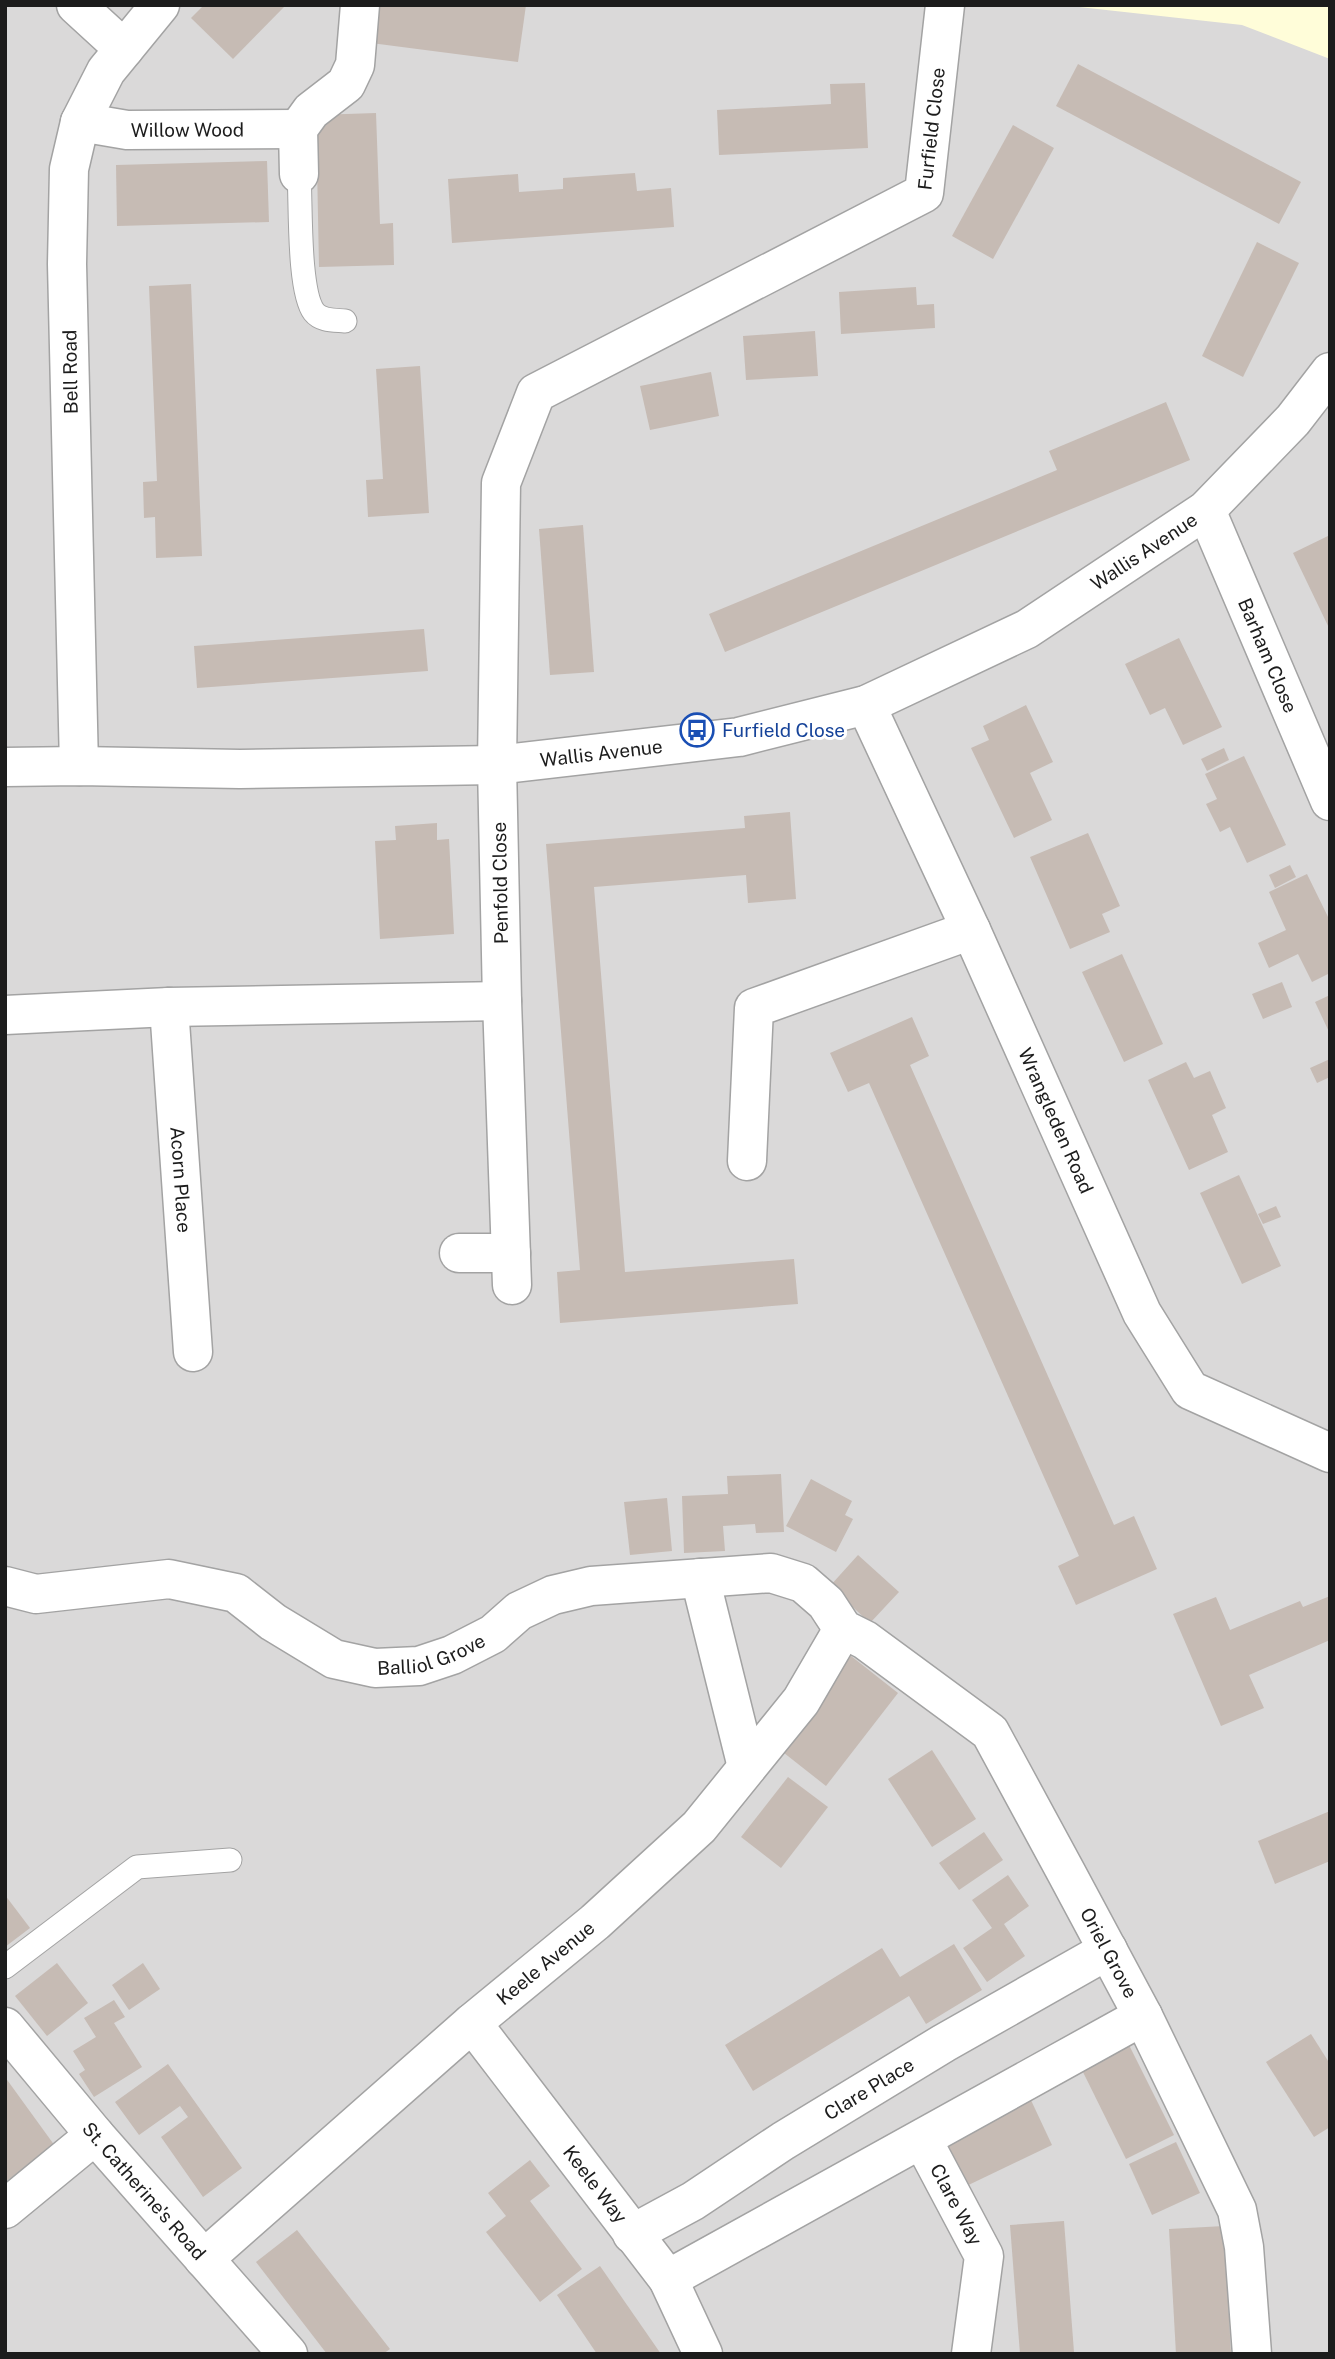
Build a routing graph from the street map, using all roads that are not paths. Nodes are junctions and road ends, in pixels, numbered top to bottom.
1 (76, 5) edge
2 (160, 5) edge
3 (360, 5) edge
4 (944, 5) edge
5 (124, 49) junction
6 (80, 122) junction
7 (298, 129) junction
8 (299, 174) joint
9 (345, 321) dead end
10 (1330, 372) edge
11 (1206, 510) junction
12 (866, 705) junction
13 (498, 765) junction
14 (79, 766) junction
15 (5, 767) edge
16 (1330, 801) edge
17 (971, 930) junction
18 (502, 1001) junction
19 (169, 1007) junction
20 (5, 1016) edge
21 (747, 1161) dead end
22 (459, 1253) dead end
23 (193, 1352) dead end
24 (1330, 1453) edge
25 (700, 1578) junction
26 (5, 1586) edge
27 (843, 1629) junction
28 (747, 1767) junction
29 (230, 1860) dead end
30 (1108, 1950) junction
31 (5, 1967) edge
32 (1143, 2016) junction
33 (472, 2023) junction
34 (5, 2027) edge
35 (95, 2135) junction
36 (922, 2139) junction
37 (5, 2208) edge
38 (632, 2234) junction
39 (204, 2259) junction
40 (668, 2279) junction
41 (272, 2348) edge
42 (703, 2354) edge
43 (971, 2354) edge
44 (1252, 2354) edge

1 - 5 street
2 - 5 street, Bell Road
3 - 7 street
4 - 13 street, Furfield Close
5 - 6 street, Bell Road
6 - 7 street, Willow Wood
6 - 14 street, Bell Road
7 - 8 street
8 - 9 lane
10 - 11 street, Wallis Avenue
11 - 12 street, Wallis Avenue
11 - 16 street, Barham Close
12 - 13 street, Wallis Avenue
12 - 17 street, Wrangleden Road
13 - 14 street, Wallis Avenue
13 - 18 street, Penfold Close
14 - 15 street, Wallis Avenue
17 - 21 street
17 - 24 street, Wrangleden Road
18 - 19 street
18 - 22 street, Penfold Close
19 - 20 street
19 - 23 street, Acorn Place
25 - 26 street, Balliol Grove
25 - 27 street, Balliol Grove
25 - 28 street
27 - 28 street, Keele Avenue
27 - 30 street, Oriel Grove
28 - 33 street, Keele Avenue
29 - 31 lane
30 - 32 street, Oriel Grove
30 - 38 street, Clare Place
32 - 36 street
32 - 44 street, Oriel Grove
33 - 38 street, Keele Way
33 - 39 street, Keele Avenue
34 - 35 street, St. Catherine's Road
35 - 37 street
35 - 39 street, St. Catherine's Road
36 - 40 street
36 - 43 street, Clare Way
38 - 40 street, Keele Way
39 - 41 street, St. Catherine's Road
40 - 42 street, Keele Way

